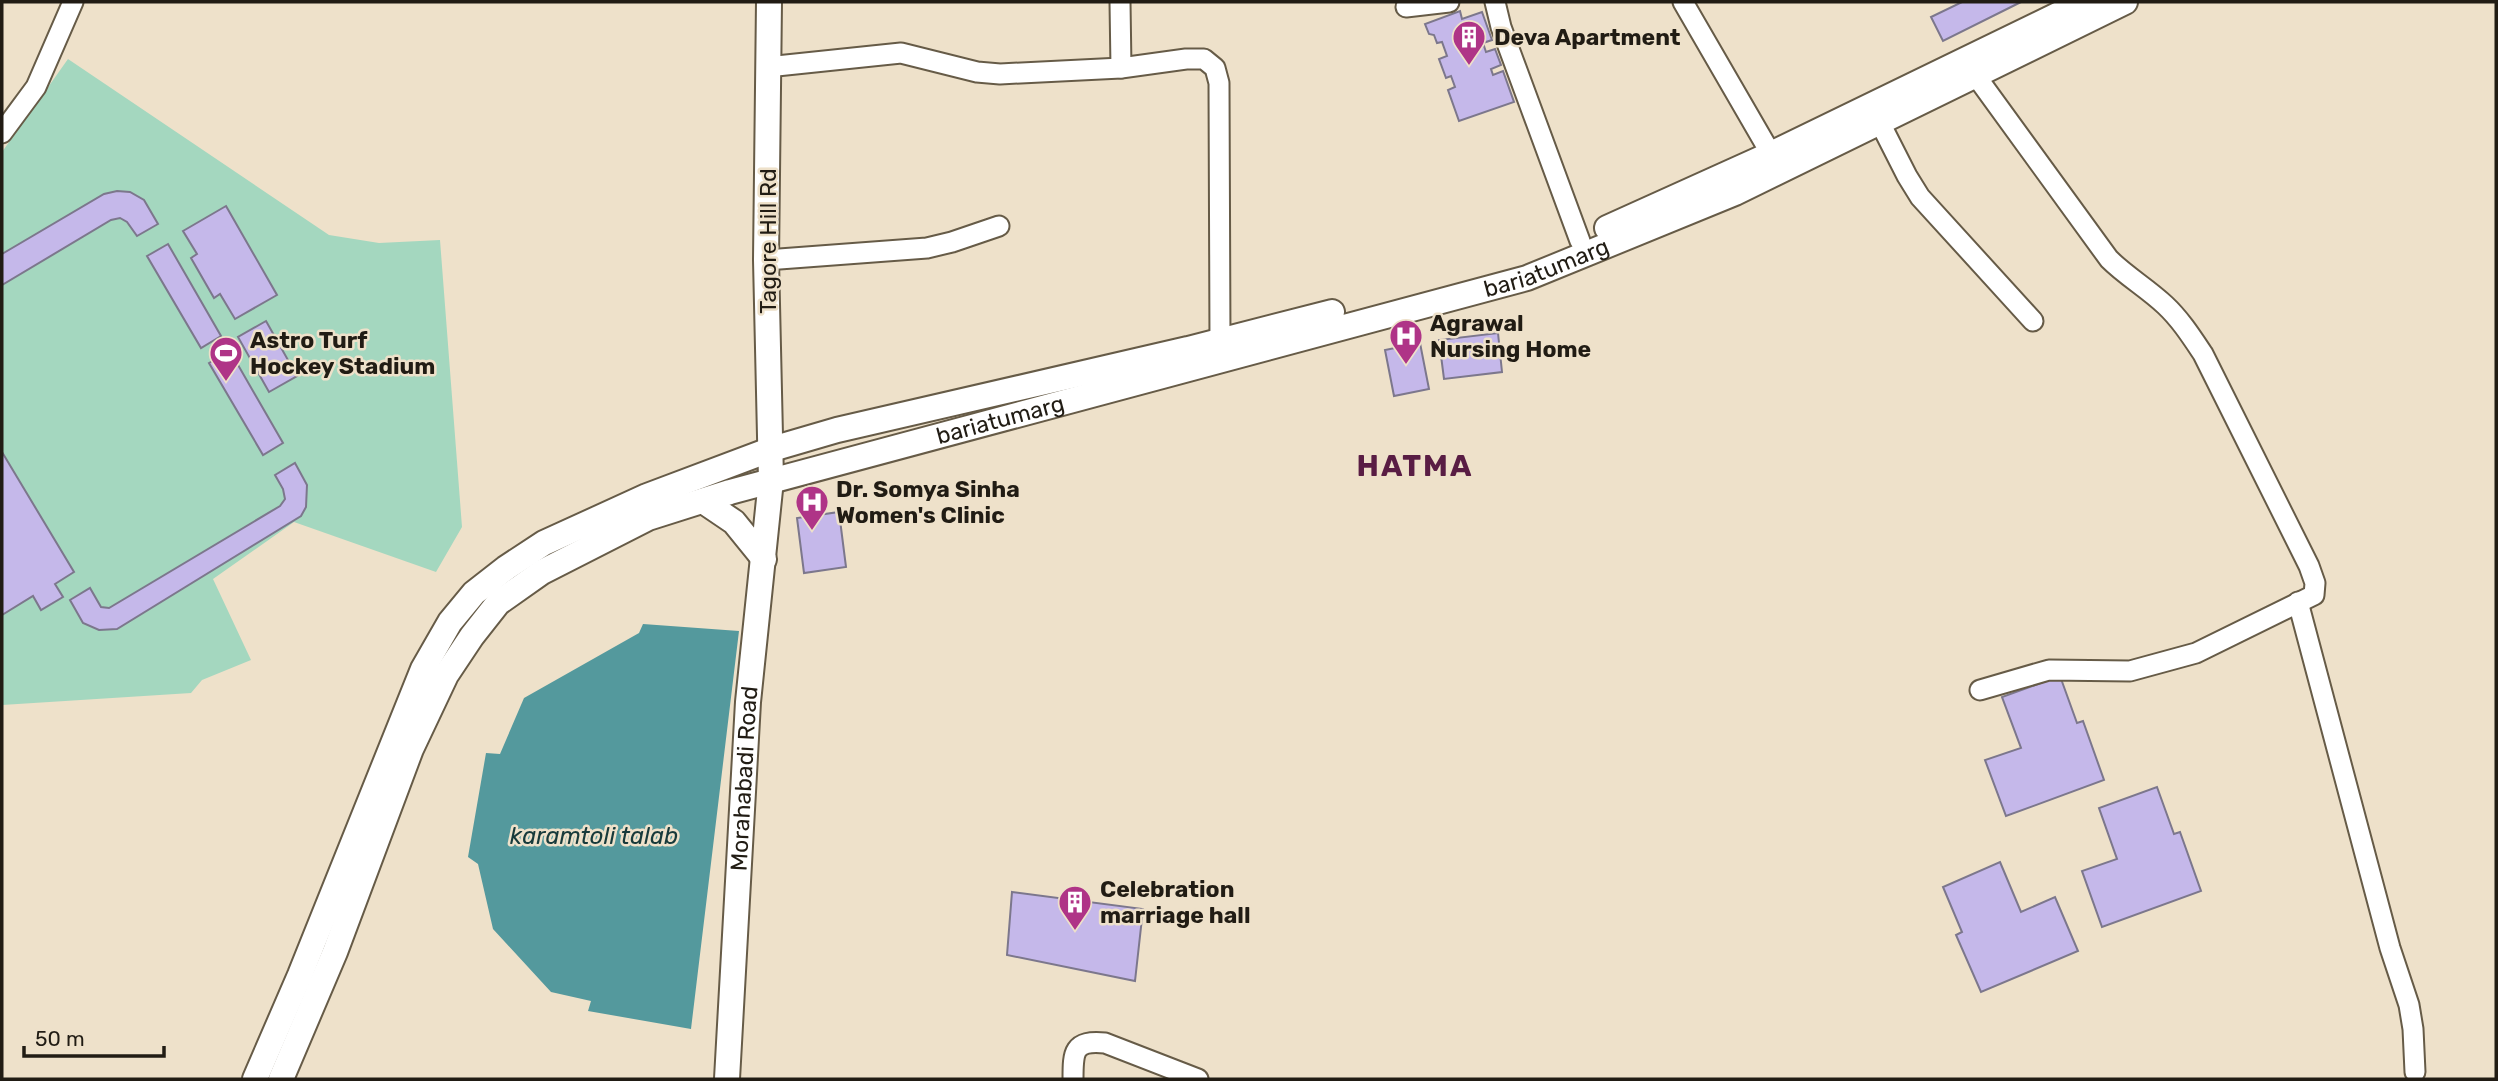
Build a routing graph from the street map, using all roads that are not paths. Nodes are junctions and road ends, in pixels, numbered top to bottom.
1 (73, 2) edge
2 (769, 2) edge
3 (1120, 2) edge
4 (1449, 2) edge
5 (1495, 2) edge
6 (1682, 2) edge
7 (2084, 2) edge
8 (2125, 2) edge
9 (1406, 7) dead end
10 (767, 67) junction
11 (1121, 68) junction
12 (1976, 76) junction
13 (1875, 113) junction
14 (2, 133) edge
15 (1771, 153) junction
16 (999, 226) dead end
17 (1580, 241) junction
18 (766, 260) junction
19 (2033, 321) dead end
20 (1220, 341) junction
21 (772, 449) junction
22 (771, 480) junction
23 (703, 501) junction
24 (764, 559) junction
25 (2298, 603) junction
26 (1980, 690) dead end
27 (2415, 1072) dead end
28 (255, 1079) edge
29 (281, 1079) edge
30 (727, 1079) edge
31 (1073, 1079) edge
32 (1198, 1079) edge

1 - 14 street
2 - 10 main road, Tagore Hill Rd
3 - 11 street
4 - 9 street
5 - 17 street
6 - 15 street
7 - 13 main road, bariatumarg
8 - 12 main road, bariatumarg
10 - 11 street
10 - 18 main road, Tagore Hill Rd
11 - 20 street
12 - 13 main road, bariatumarg
12 - 25 street
13 - 15 main road, bariatumarg
13 - 19 street
13 - 22 main road, bariatumarg
15 - 17 main road, bariatumarg
16 - 18 street
17 - 20 main road, bariatumarg
18 - 21 main road, Tagore Hill Rd
20 - 21 main road, bariatumarg
21 - 22 main road, Tagore Hill Rd
21 - 28 main road, bariatumarg
22 - 23 main road, bariatumarg
22 - 24 main road, Morahabadi Road
23 - 24 main road
23 - 29 main road, bariatumarg
24 - 30 main road, Morahabadi Road
25 - 26 street
25 - 27 street
31 - 32 street

